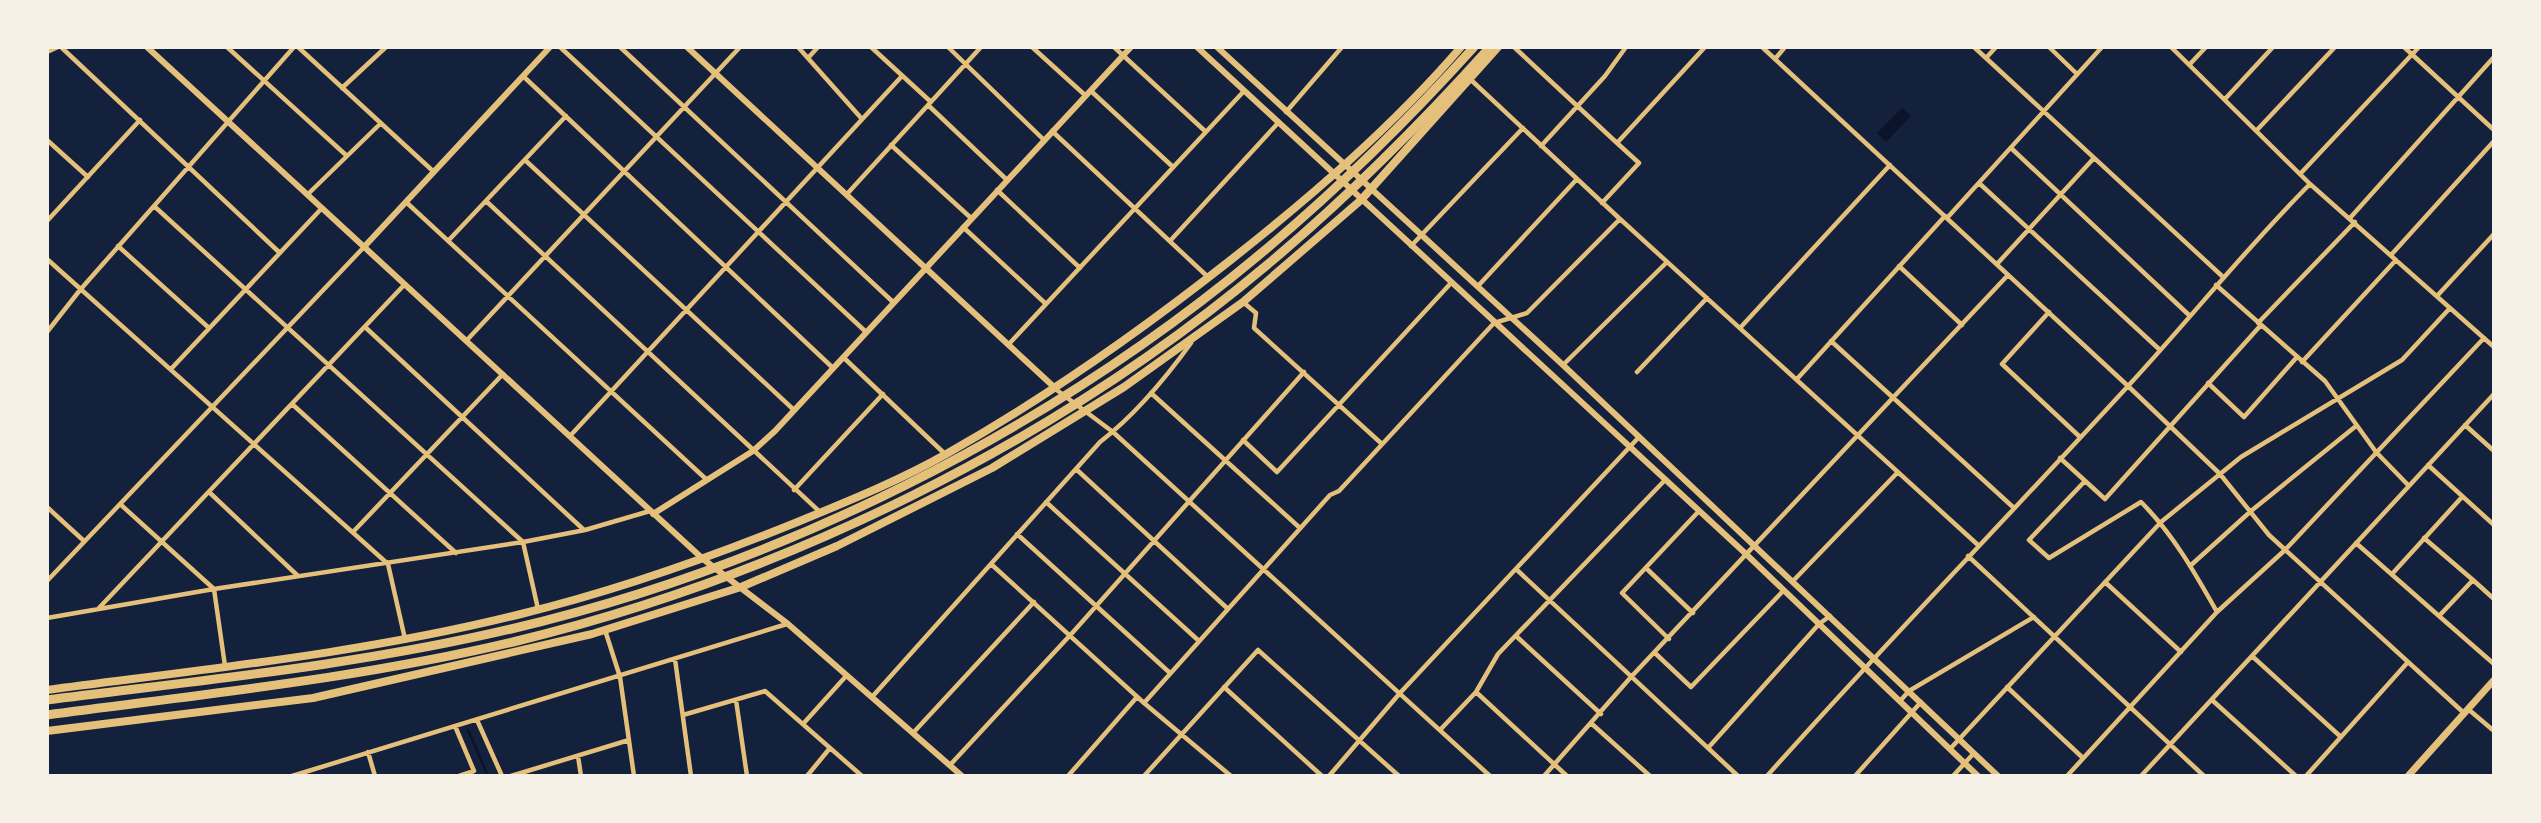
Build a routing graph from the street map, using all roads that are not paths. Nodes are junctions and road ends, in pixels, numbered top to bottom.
1 (60, 47) edge
2 (147, 47) edge
3 (227, 47) edge
4 (296, 47) edge
5 (386, 47) edge
6 (550, 47) edge
7 (560, 47) edge
8 (620, 47) edge
9 (688, 47) edge
10 (740, 47) edge
11 (798, 47) edge
12 (818, 47) edge
13 (871, 47) edge
14 (948, 47) edge
15 (981, 47) edge
16 (1032, 47) edge
17 (1114, 47) edge
18 (1130, 47) edge
19 (1197, 47) edge
20 (1217, 47) edge
21 (1342, 47) edge
22 (1474, 47) edge
23 (1490, 47) edge
24 (1498, 47) edge
25 (1514, 47) edge
26 (1626, 47) edge
27 (1704, 47) edge
28 (1762, 47) edge
29 (1785, 47) edge
30 (1974, 47) edge
31 (1996, 47) edge
32 (2049, 47) edge
33 (2102, 47) edge
34 (2171, 47) edge
35 (2206, 47) edge
36 (2273, 47) edge
37 (2335, 47) edge
38 (2404, 47) edge
39 (2419, 47) edge
40 (1457, 49) edge
41 (47, 52) edge
42 (1123, 55) junction
43 (2412, 55) junction
44 (2494, 57) edge
45 (808, 58) junction
46 (1986, 58) junction
47 (1775, 59) junction
48 (966, 64) junction
49 (2190, 65) junction
50 (716, 73) junction
51 (2077, 74) junction
52 (523, 76) junction
53 (902, 76) junction
54 (1470, 79) junction
55 (264, 80) junction
56 (342, 88) junction
57 (1244, 91) junction
58 (1088, 93) junction
59 (2458, 97) junction
60 (2225, 99) junction
61 (929, 104) junction
62 (1579, 106) junction
63 (684, 107) junction
64 (2044, 111) junction
65 (1286, 112) junction
66 (566, 116) junction
67 (862, 119) junction
68 (139, 120) junction
69 (229, 121) junction
70 (1278, 123) junction
71 (381, 124) junction
72 (1523, 128) junction
73 (2257, 130) junction
74 (2494, 130) edge
75 (1052, 131) junction
76 (1206, 132) junction
77 (656, 137) junction
78 (1044, 139) junction
79 (2494, 141) edge
80 (49, 143) edge
81 (1617, 143) junction
82 (891, 145) junction
83 (1541, 145) junction
84 (2011, 148) junction
85 (347, 156) junction
86 (2094, 158) junction
87 (525, 160) junction
88 (1344, 165) junction
89 (1890, 165) junction
90 (188, 166) junction
91 (818, 167) junction
92 (1173, 167) junction
93 (434, 172) junction
94 (624, 172) junction
95 (2301, 173) junction
96 (1333, 174) junction
97 (88, 177) junction
98 (1007, 180) junction
99 (1577, 180) junction
100 (1979, 183) junction
101 (2310, 184) junction
102 (1371, 189) junction
103 (998, 190) junction
104 (847, 194) junction
105 (2061, 194) junction
106 (307, 195) junction
107 (1361, 200) junction
108 (486, 201) junction
109 (406, 202) junction
110 (785, 202) junction
111 (1602, 203) junction
112 (154, 206) junction
113 (322, 208) junction
114 (1135, 208) junction
115 (584, 215) junction
116 (1946, 217) junction
117 (971, 218) junction
118 (2350, 218) junction
119 (1620, 219) junction
120 (47, 221) edge
121 (2355, 222) junction
122 (963, 227) junction
123 (2029, 229) junction
124 (758, 232) junction
125 (2494, 234) edge
126 (1422, 235) junction
127 (448, 241) junction
128 (1170, 241) junction
129 (118, 246) junction
130 (1411, 246) junction
131 (364, 247) junction
132 (280, 253) junction
133 (2391, 255) junction
134 (545, 257) junction
135 (47, 259) edge
136 (2396, 260) junction
137 (1667, 262) junction
138 (1997, 264) junction
139 (726, 267) junction
140 (926, 267) junction
141 (1899, 267) junction
142 (1080, 268) junction
143 (2008, 275) junction
144 (2222, 276) junction
145 (1209, 277) junction
146 (1451, 283) junction
147 (405, 285) junction
148 (2216, 285) junction
149 (1478, 286) junction
150 (80, 289) junction
151 (246, 289) junction
152 (508, 296) junction
153 (2437, 296) junction
154 (1707, 298) junction
155 (893, 302) junction
156 (1243, 302) junction
157 (1046, 304) junction
158 (2450, 308) junction
159 (686, 310) junction
160 (2049, 313) junction
161 (2190, 316) junction
162 (1512, 318) junction
163 (1494, 323) junction
164 (2260, 324) junction
165 (1962, 325) junction
166 (288, 327) junction
167 (365, 327) junction
168 (209, 328) junction
169 (1740, 328) junction
170 (47, 332) edge
171 (866, 332) junction
172 (1196, 336) junction
173 (2484, 338) junction
174 (467, 340) junction
175 (1831, 341) junction
176 (1008, 345) junction
177 (2494, 347) edge
178 (2160, 350) junction
179 (648, 351) junction
180 (2297, 357) junction
181 (843, 358) junction
182 (2302, 362) junction
183 (329, 365) junction
184 (1563, 365) junction
185 (833, 368) junction
186 (171, 369) junction
187 (1304, 372) junction
188 (1637, 372) dead end
189 (503, 374) junction
190 (1797, 379) junction
191 (2208, 383) junction
192 (2128, 386) junction
193 (1054, 387) junction
194 (611, 392) junction
195 (1151, 393) junction
196 (883, 394) junction
197 (2494, 394) edge
198 (1893, 397) junction
199 (2337, 398) junction
200 (292, 404) junction
201 (1339, 404) junction
202 (211, 406) junction
203 (794, 410) junction
204 (1085, 412) junction
205 (462, 417) junction
206 (2465, 425) junction
207 (2356, 426) junction
208 (2171, 427) junction
209 (1113, 432) junction
210 (1858, 435) junction
211 (570, 436) junction
212 (1639, 437) junction
213 (2080, 437) junction
214 (1243, 440) junction
215 (253, 444) junction
216 (1382, 444) junction
217 (1629, 447) junction
218 (753, 451) junction
219 (2494, 451) edge
220 (2376, 452) junction
221 (426, 454) junction
222 (946, 454) junction
223 (2060, 458) junction
224 (1226, 460) junction
225 (2428, 465) junction
226 (1076, 469) junction
227 (1898, 472) junction
228 (2220, 474) junction
229 (707, 480) junction
230 (1665, 480) junction
231 (2085, 481) junction
232 (2409, 486) junction
233 (794, 489) junction
234 (209, 492) junction
235 (390, 493) junction
236 (2462, 497) junction
237 (1189, 501) junction
238 (1046, 502) junction
239 (120, 503) junction
240 (47, 506) edge
241 (2014, 508) junction
242 (2251, 511) junction
243 (820, 512) junction
244 (1699, 512) junction
245 (652, 513) junction
246 (2161, 522) junction
247 (2494, 526) edge
248 (1300, 528) junction
249 (584, 530) junction
250 (353, 532) junction
251 (1017, 534) junction
252 (2424, 538) junction
253 (84, 541) junction
254 (1153, 541) junction
255 (162, 542) junction
256 (523, 542) junction
257 (2356, 543) junction
258 (1755, 545) junction
259 (1978, 545) junction
260 (2285, 550) junction
261 (457, 553) junction
262 (1746, 554) junction
263 (1968, 556) junction
264 (703, 559) junction
265 (388, 564) junction
266 (991, 564) junction
267 (2190, 566) junction
268 (1646, 568) junction
269 (1264, 569) junction
270 (1516, 569) junction
271 (1125, 574) junction
272 (2392, 574) junction
273 (299, 577) junction
274 (2473, 580) junction
275 (47, 581) edge
276 (1793, 581) junction
277 (2105, 582) junction
278 (2320, 582) junction
279 (741, 586) junction
280 (214, 589) junction
281 (1784, 590) junction
282 (2494, 599) edge
283 (1550, 601) junction
284 (1034, 603) junction
285 (1096, 606) junction
286 (99, 609) junction
287 (1227, 609) junction
288 (538, 610) junction
289 (2217, 612) junction
290 (1693, 613) junction
291 (1830, 616) junction
292 (2439, 616) junction
293 (2034, 617) junction
294 (47, 618) edge
295 (788, 624) junction
296 (1819, 624) junction
297 (605, 631) junction
298 (1068, 635) junction
299 (1516, 636) junction
300 (2054, 636) junction
301 (1669, 639) junction
302 (405, 640) junction
303 (1199, 641) junction
304 (2181, 652) junction
305 (1655, 653) junction
306 (2252, 656) junction
307 (1874, 657) junction
308 (675, 659) junction
309 (2408, 662) junction
310 (2494, 664) edge
311 (225, 666) junction
312 (1864, 667) junction
313 (1170, 673) junction
314 (847, 676) junction
315 (620, 677) junction
316 (1631, 677) junction
317 (2494, 680) edge
318 (1224, 687) junction
319 (2007, 687) junction
320 (47, 690) edge
321 (1909, 691) junction
322 (1476, 692) junction
323 (1401, 693) junction
324 (872, 697) junction
325 (1137, 697) junction
326 (736, 699) junction
327 (2212, 700) junction
328 (47, 701) edge
329 (1900, 701) junction
330 (1921, 702) junction
331 (1144, 703) junction
332 (2130, 707) junction
333 (2466, 711) junction
334 (1911, 712) junction
335 (1601, 714) junction
336 (47, 715) edge
337 (683, 715) junction
338 (477, 720) junction
339 (803, 724) junction
340 (1592, 724) junction
341 (455, 726) junction
342 (1440, 730) junction
343 (47, 731) edge
344 (2494, 732) edge
345 (913, 733) junction
346 (1181, 734) junction
347 (2341, 737) junction
348 (1959, 739) junction
349 (629, 740) junction
350 (1360, 741) junction
351 (2170, 744) junction
352 (830, 748) junction
353 (1708, 748) junction
354 (1950, 749) junction
355 (368, 752) junction
356 (1974, 753) junction
357 (578, 756) junction
358 (2083, 758) junction
359 (1965, 763) junction
360 (1555, 764) junction
361 (950, 765) junction
362 (1146, 775) edge
363 (292, 776) edge
364 (375, 776) edge
365 (458, 776) edge
366 (502, 776) edge
367 (512, 776) edge
368 (581, 776) edge
369 (634, 776) edge
370 (691, 776) edge
371 (747, 776) edge
372 (807, 776) edge
373 (862, 776) edge
374 (962, 776) edge
375 (1068, 776) edge
376 (1231, 776) edge
377 (1322, 776) edge
378 (1329, 776) edge
379 (1399, 776) edge
380 (1490, 776) edge
381 (1544, 776) edge
382 (1567, 776) edge
383 (1650, 776) edge
384 (1738, 776) edge
385 (1767, 776) edge
386 (1854, 776) edge
387 (1953, 776) edge
388 (1978, 776) edge
389 (1998, 776) edge
390 (2067, 776) edge
391 (2141, 776) edge
392 (2204, 776) edge
393 (2296, 776) edge
394 (2306, 776) edge
395 (2408, 776) edge

1 - 41 street
1 - 68 street
2 - 69 street
3 - 55 street
4 - 55 street
4 - 56 street
5 - 56 street
6 - 52 street
7 - 77 street
8 - 63 street
9 - 50 street
10 - 50 street
11 - 45 street
12 - 45 street
13 - 53 street
14 - 48 street
15 - 48 street
16 - 58 street
17 - 42 street
18 - 42 street
19 - 57 street
20 - 65 street
21 - 65 street
22 - 328 highway
23 - 336 highway
24 - 54 highway
25 - 62 street
26 - 62 street
27 - 81 street
28 - 47 street
29 - 47 street
30 - 46 street
31 - 46 street
32 - 51 street
33 - 51 street
34 - 49 street
35 - 49 street
36 - 60 street
37 - 73 street
38 - 43 street
39 - 43 street
40 - 88 highway
42 - 58 street
42 - 76 street
43 - 59 street
43 - 95 street
44 - 59 street
45 - 67 street
46 - 64 street
47 - 89 street
48 - 61 street
48 - 78 street
49 - 60 street
50 - 63 street
50 - 91 street
51 - 64 street
52 - 66 street
52 - 93 street
53 - 61 street
53 - 67 street
54 - 72 street
54 - 102 highway
55 - 69 street
55 - 85 street
56 - 71 street
57 - 70 street
57 - 76 street
58 - 75 street
58 - 92 street
59 - 74 street
59 - 118 street
60 - 73 street
61 - 82 street
61 - 98 street
62 - 81 street
62 - 83 street
63 - 77 street
63 - 110 street
64 - 84 street
64 - 86 street
65 - 88 street
66 - 87 street
66 - 94 street
67 - 91 street
68 - 90 street
68 - 97 street
69 - 90 street
69 - 106 street
70 - 96 street
70 - 128 street
71 - 85 street
71 - 93 street
72 - 83 street
72 - 126 street
73 - 95 street
75 - 78 street
75 - 114 street
76 - 92 street
77 - 94 street
77 - 124 street
78 - 98 street
79 - 133 street
80 - 97 street
81 - 111 street
82 - 104 street
82 - 117 street
83 - 99 street
84 - 100 street
84 - 105 street
85 - 106 street
86 - 105 street
86 - 144 street
87 - 108 street
87 - 115 street
88 - 96 highway
88 - 102 street
89 - 116 street
89 - 169 street
90 - 112 street
90 - 132 street
91 - 104 street
91 - 110 street
92 - 114 street
93 - 109 street
94 - 115 street
94 - 139 street
95 - 101 street
96 - 107 street
96 - 145 highway
97 - 120 street
98 - 103 street
99 - 111 street
99 - 149 street
100 - 116 street
100 - 123 street
101 - 118 street
101 - 144 street
102 - 107 highway
102 - 126 street
103 - 117 street
103 - 142 street
104 - 140 street
105 - 123 street
105 - 161 street
106 - 113 street
107 - 130 street
107 - 156 highway
108 - 127 street
108 - 134 street
109 - 127 street
109 - 131 street
110 - 124 street
110 - 155 street
111 - 119 street
112 - 129 street
112 - 151 street
113 - 131 street
113 - 132 street
114 - 128 street
114 - 142 street
115 - 134 street
115 - 159 street
116 - 138 street
116 - 141 street
117 - 122 street
118 - 121 street
119 - 137 street
119 - 162 street
121 - 133 street
121 - 164 street
122 - 140 street
122 - 157 street
123 - 138 street
123 - 178 street
124 - 139 street
124 - 171 street
125 - 153 street
126 - 130 street
126 - 149 street
127 - 152 street
128 - 145 street
129 - 150 street
129 - 168 street
130 - 146 street
131 - 147 street
131 - 166 street
132 - 151 street
133 - 136 street
134 - 152 street
134 - 179 street
135 - 150 street
136 - 153 street
136 - 182 street
137 - 154 street
137 - 184 street
138 - 143 street
139 - 159 street
139 - 185 street
140 - 155 street
140 - 176 street
141 - 165 street
141 - 175 street
142 - 157 street
143 - 160 street
143 - 165 street
144 - 148 street
145 - 193 highway
146 - 163 street
146 - 201 street
147 - 167 street
147 - 174 street
148 - 161 street
148 - 164 street
149 - 162 street
150 - 170 street
150 - 186 street
151 - 166 street
151 - 168 street
152 - 174 street
152 - 194 street
153 - 158 street
154 - 169 street
154 - 188 street
155 - 171 street
156 - 172 highway
156 - 187 street
157 - 176 street
158 - 173 street
158 - 199 street
159 - 179 street
159 - 203 street
160 - 192 street
160 - 213 street
161 - 178 street
162 - 163 street
162 - 184 street
163 - 216 street
163 - 217 street
164 - 180 street
164 - 191 street
165 - 198 street
166 - 183 street
166 - 202 street
167 - 183 street
167 - 205 street
168 - 186 street
169 - 190 street
171 - 181 street
172 - 195 street
172 - 204 highway
173 - 177 street
173 - 220 street
174 - 189 street
175 - 190 street
175 - 198 street
176 - 193 street
178 - 192 street
179 - 194 street
179 - 218 street
180 - 182 street
180 - 191 street
181 - 185 street
181 - 196 street
182 - 199 street
183 - 200 street
183 - 221 street
184 - 212 street
185 - 203 street
186 - 202 street
187 - 201 street
187 - 214 street
189 - 205 street
189 - 211 street
190 - 210 street
191 - 208 street
192 - 208 street
192 - 213 street
193 - 204 street
193 - 222 highway
194 - 211 street
194 - 229 street
195 - 209 street
195 - 224 street
196 - 222 street
196 - 233 street
197 - 206 street
198 - 210 street
198 - 241 street
199 - 207 street
199 - 228 street
200 - 215 street
200 - 235 street
201 - 214 street
201 - 216 street
202 - 215 street
202 - 239 street
203 - 218 street
204 - 209 street
204 - 279 highway
205 - 221 street
205 - 249 street
206 - 219 street
206 - 225 street
207 - 220 street
207 - 242 street
208 - 228 street
208 - 231 street
209 - 226 street
209 - 237 street
210 - 227 street
210 - 258 street
211 - 245 street
212 - 217 street
212 - 258 street
213 - 223 street
214 - 224 street
215 - 234 street
215 - 250 street
216 - 248 street
217 - 230 street
217 - 270 street
218 - 229 street
218 - 233 street
220 - 232 street
220 - 260 street
221 - 235 street
221 - 256 street
222 - 243 highway
223 - 231 street
223 - 241 street
224 - 237 street
224 - 248 street
225 - 232 street
225 - 236 street
226 - 238 street
226 - 254 street
227 - 259 street
227 - 276 street
228 - 242 street
228 - 246 street
229 - 245 street
230 - 244 street
230 - 283 street
231 - 246 street
232 - 257 street
233 - 243 street
234 - 255 street
234 - 273 street
235 - 250 street
235 - 261 street
236 - 247 street
236 - 252 street
237 - 254 street
237 - 269 street
238 - 251 street
238 - 271 street
239 - 253 street
239 - 255 street
240 - 253 street
241 - 259 street
242 - 260 street
242 - 267 street
243 - 264 highway
244 - 262 street
244 - 268 street
245 - 249 street
245 - 264 street
246 - 267 street
246 - 277 street
248 - 269 street
249 - 256 street
250 - 265 street
251 - 266 street
251 - 285 street
252 - 272 street
252 - 274 street
253 - 275 street
254 - 271 street
254 - 287 street
255 - 280 street
255 - 286 street
256 - 261 street
256 - 288 street
257 - 272 street
257 - 278 street
258 - 262 street
258 - 276 street
259 - 263 street
260 - 278 street
260 - 289 street
261 - 265 street
262 - 281 street
262 - 290 street
263 - 293 street
263 - 307 street
264 - 279 street
264 - 288 highway
265 - 273 street
265 - 302 street
266 - 284 street
266 - 324 street
267 - 289 street
268 - 290 street
268 - 301 street
269 - 287 street
269 - 323 street
270 - 283 street
270 - 323 street
271 - 285 street
271 - 303 street
272 - 292 street
273 - 280 street
274 - 282 street
274 - 292 street
276 - 291 street
277 - 300 street
277 - 304 street
278 - 306 street
278 - 309 street
279 - 295 street
279 - 297 highway
280 - 286 street
280 - 311 street
281 - 296 street
281 - 305 street
283 - 299 street
283 - 316 street
284 - 298 street
284 - 345 street
285 - 298 street
285 - 313 street
286 - 294 street
287 - 303 street
288 - 302 highway
289 - 304 street
290 - 301 street
291 - 296 street
291 - 307 street
292 - 310 street
293 - 300 street
293 - 321 street
295 - 308 street
295 - 314 street
296 - 312 street
296 - 353 street
297 - 315 street
297 - 343 highway
298 - 325 street
298 - 361 street
299 - 322 street
299 - 335 street
300 - 319 street
300 - 332 street
301 - 305 street
302 - 311 highway
303 - 313 street
304 - 332 street
305 - 316 street
306 - 327 street
306 - 347 street
307 - 312 street
307 - 321 street
308 - 315 street
308 - 337 street
309 - 333 street
309 - 347 street
311 - 320 highway
312 - 329 street
312 - 385 street
313 - 331 street
314 - 324 street
314 - 339 street
315 - 338 street
315 - 349 street
316 - 335 street
316 - 353 street
317 - 333 main road
318 - 346 street
318 - 350 street
318 - 377 street
319 - 348 street
319 - 358 street
321 - 329 street
321 - 330 street
322 - 342 street
322 - 360 street
323 - 342 street
323 - 350 street
324 - 345 street
325 - 331 street
325 - 375 street
326 - 337 street
326 - 339 street
326 - 371 street
327 - 351 street
327 - 393 street
329 - 334 street
330 - 334 street
330 - 348 street
331 - 346 street
332 - 351 street
332 - 358 street
333 - 344 street
333 - 395 main road
334 - 354 street
334 - 386 street
335 - 340 street
337 - 370 street
338 - 341 street
338 - 366 street
339 - 352 street
340 - 360 street
340 - 383 street
341 - 355 street
341 - 365 street
342 - 380 street
345 - 361 street
346 - 362 street
346 - 376 street
347 - 394 street
348 - 354 street
348 - 356 street
349 - 357 street
349 - 369 street
350 - 378 street
350 - 379 street
351 - 391 street
351 - 392 street
352 - 372 street
352 - 373 street
353 - 384 street
354 - 359 street
355 - 363 street
355 - 364 street
356 - 359 street
356 - 389 street
357 - 367 street
357 - 368 street
358 - 390 street
359 - 387 street
359 - 388 street
360 - 381 street
360 - 382 street
361 - 374 street

